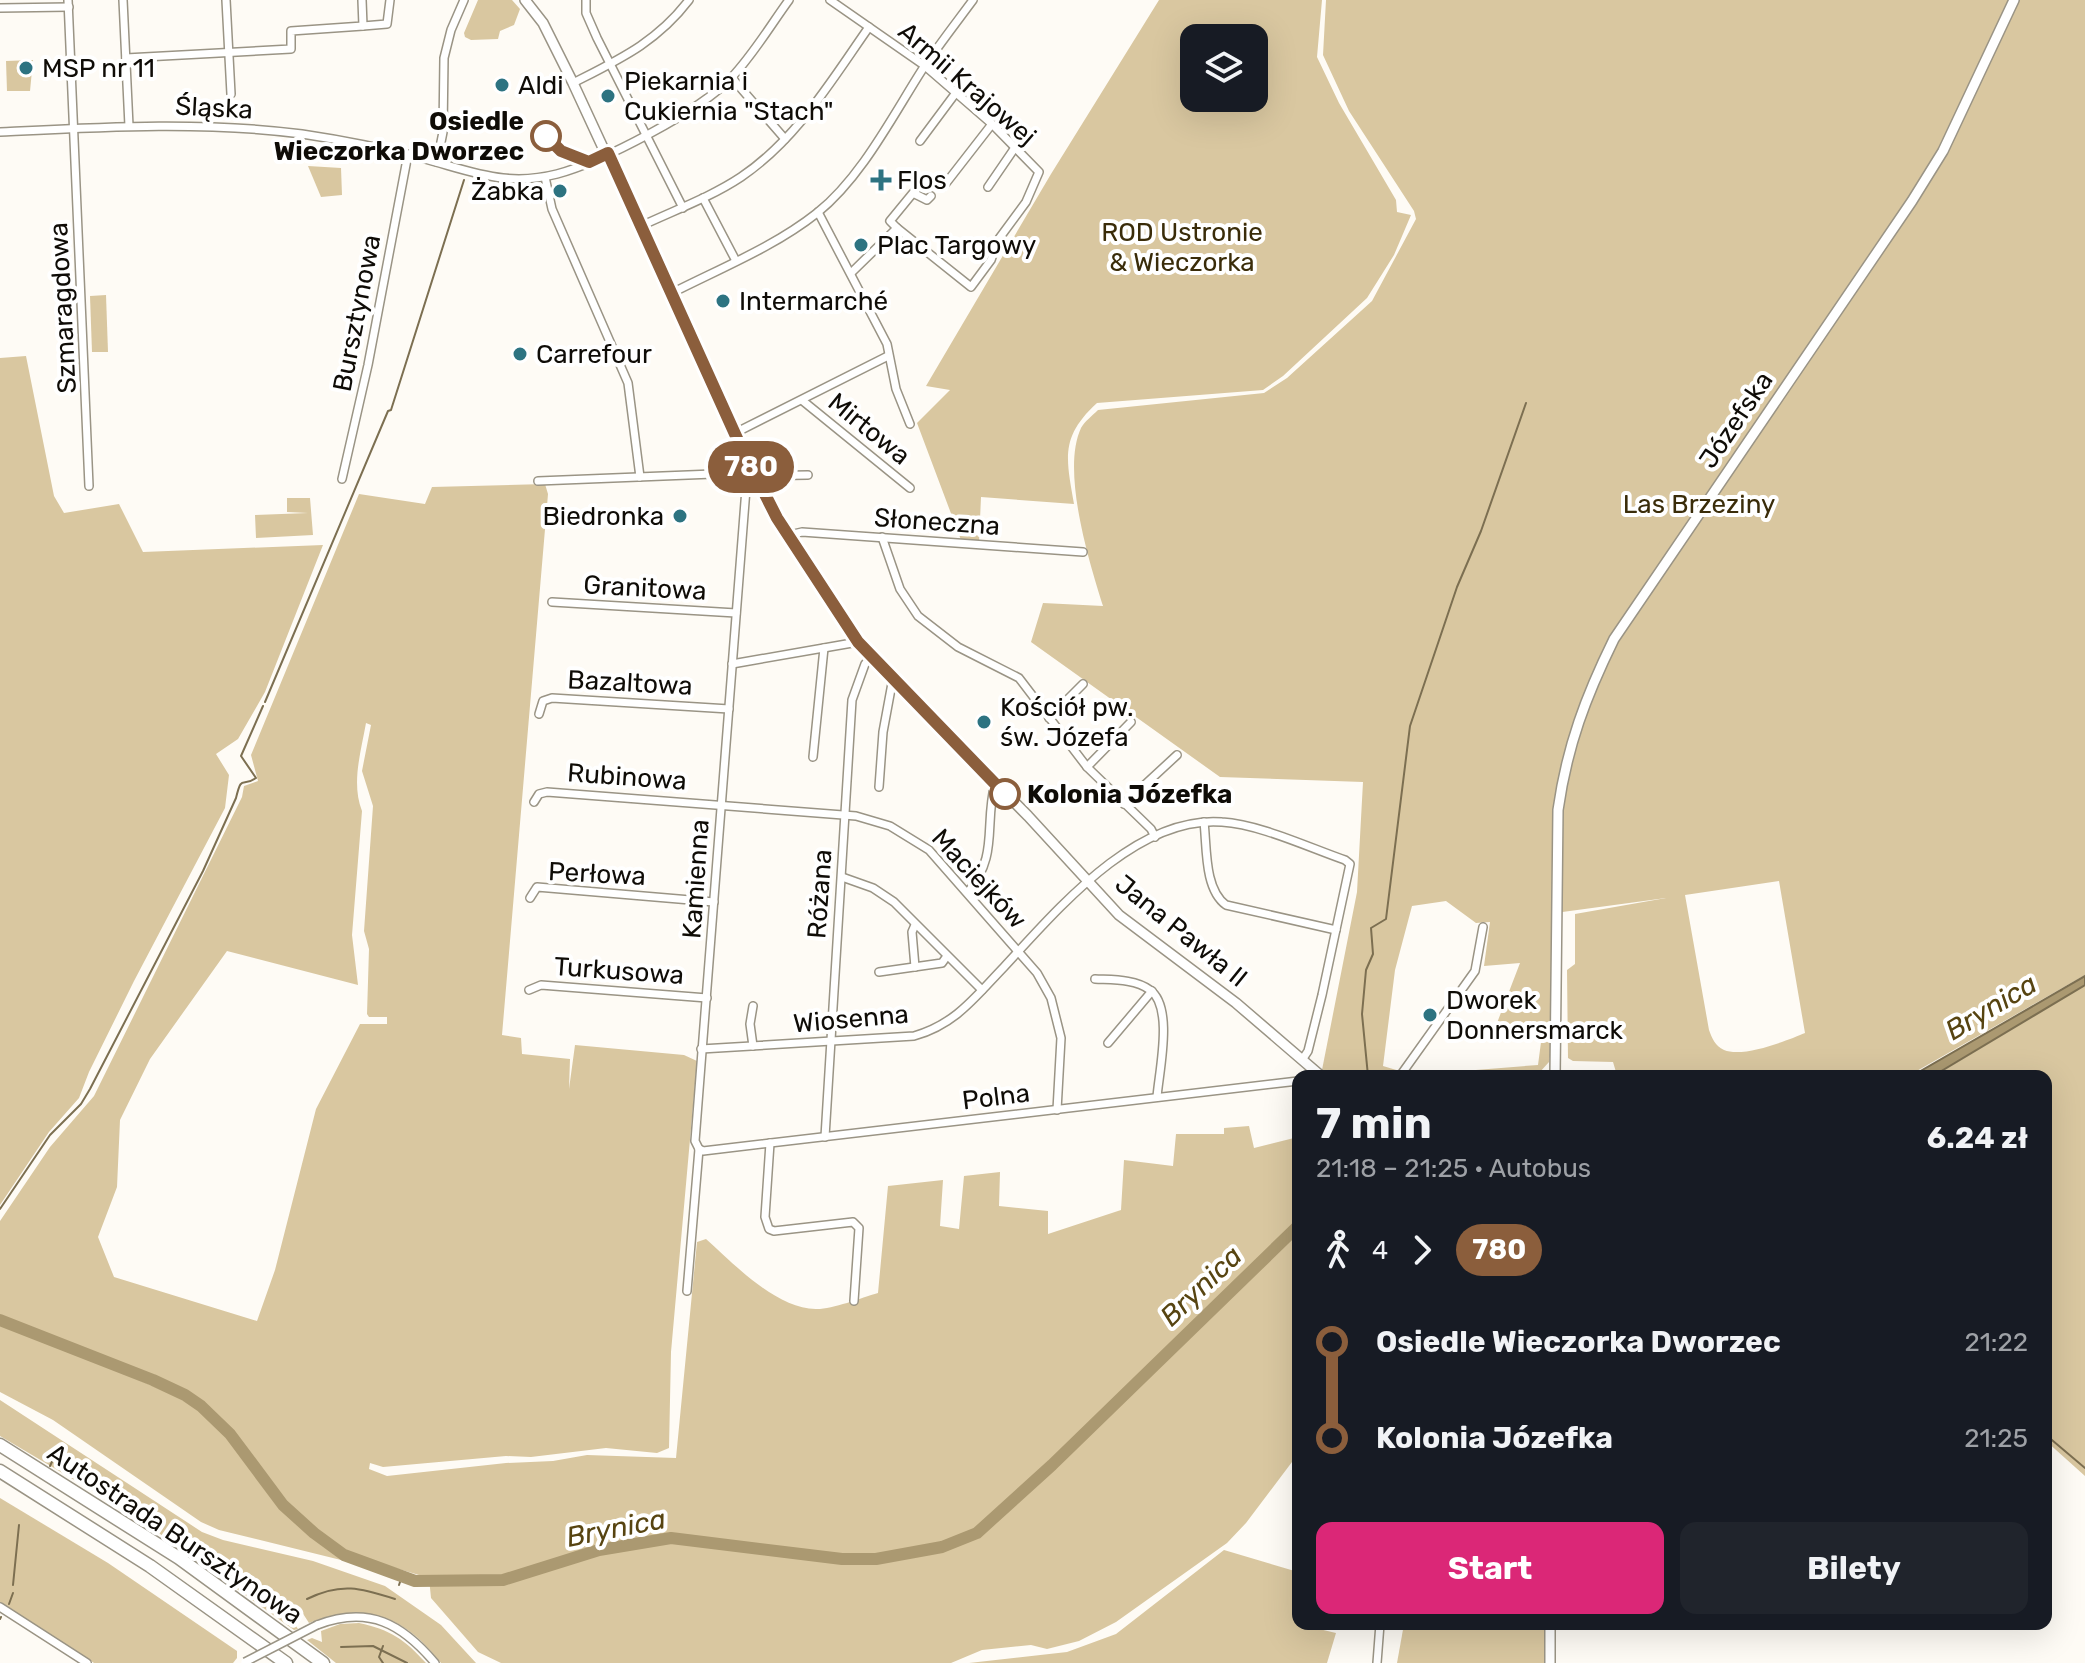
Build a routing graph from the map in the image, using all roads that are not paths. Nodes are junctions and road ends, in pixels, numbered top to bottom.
1 (123, 0) edge
2 (226, 0) edge
3 (362, 0) edge
4 (390, 0) edge
5 (464, 0) edge
6 (525, 0) edge
7 (586, 0) edge
8 (689, 0) edge
9 (789, 0) edge
10 (830, 0) edge
11 (973, 0) edge
12 (2014, 0) edge
13 (68, 3) edge
14 (0, 8) edge
15 (363, 26) junction
16 (869, 27) junction
17 (229, 52) junction
18 (126, 58) junction
19 (611, 64) junction
20 (925, 66) junction
21 (732, 78) junction
22 (573, 83) junction
23 (231, 94) dead end
24 (955, 94) junction
25 (992, 124) junction
26 (129, 126) junction
27 (75, 129) junction
28 (0, 132) edge
29 (646, 134) junction
30 (785, 139) junction
31 (920, 141) dead end
32 (1014, 149) junction
33 (608, 153) junction
34 (408, 154) junction
35 (437, 162) junction
36 (545, 177) junction
37 (943, 187) dead end
38 (988, 187) dead end
39 (931, 196) dead end
40 (703, 198) junction
41 (683, 208) junction
42 (818, 212) junction
43 (641, 226) junction
44 (897, 228) junction
45 (736, 261) junction
46 (851, 273) junction
47 (672, 293) junction
48 (888, 356) junction
49 (803, 401) junction
50 (910, 424) dead end
51 (735, 433) junction
52 (751, 475) junction
53 (808, 475) dead end
54 (640, 477) junction
55 (342, 479) dead end
56 (538, 481) dead end
57 (89, 486) dead end
58 (910, 488) dead end
59 (789, 535) junction
60 (882, 537) junction
61 (1083, 552) dead end
62 (552, 602) dead end
63 (736, 613) junction
64 (858, 642) junction
65 (824, 648) junction
66 (871, 657) junction
67 (732, 664) junction
68 (893, 678) junction
69 (1083, 684) dead end
70 (729, 709) junction
71 (539, 714) dead end
72 (1049, 718) junction
73 (1131, 722) dead end
74 (1177, 755) dead end
75 (813, 757) dead end
76 (1087, 767) junction
77 (995, 783) junction
78 (879, 787) dead end
79 (534, 802) dead end
80 (1124, 804) junction
81 (721, 805) junction
82 (845, 815) junction
83 (1204, 822) junction
84 (1155, 837) junction
85 (842, 877) junction
86 (1087, 882) junction
87 (968, 892) junction
88 (530, 898) dead end
89 (714, 902) junction
90 (915, 925) junction
91 (1483, 927) dead end
92 (1336, 930) junction
93 (1019, 951) junction
94 (947, 956) junction
95 (915, 967) junction
96 (879, 972) dead end
97 (1095, 979) dead end
98 (529, 990) dead end
99 (982, 990) junction
100 (1152, 991) junction
101 (707, 998) junction
102 (753, 1006) dead end
103 (830, 1043) junction
104 (1108, 1043) dead end
105 (753, 1046) junction
106 (701, 1049) junction
107 (1302, 1060) junction
108 (1313, 1070) edge
109 (1404, 1070) edge
110 (1555, 1070) edge
111 (1292, 1082) edge
112 (1157, 1097) junction
113 (1057, 1110) junction
114 (825, 1137) junction
115 (770, 1143) junction
116 (699, 1149) junction
117 (687, 1291) dead end
118 (854, 1301) dead end
119 (0, 1445) edge
120 (0, 1471) edge
121 (0, 1607) edge
122 (1380, 1630) edge
123 (1550, 1630) edge
124 (244, 1662) edge
125 (87, 1663) edge
126 (286, 1663) edge
127 (323, 1663) edge
128 (435, 1663) edge
129 (1377, 1663) edge
130 (1550, 1663) edge

1 - 18 street
2 - 17 street
3 - 15 street
4 - 15 street
5 - 35 street
6 - 22 street, Jana Pawła II
7 - 19 street
8 - 19 street
9 - 21 street, Śląska
10 - 16 street, Armii Krajowej
11 - 20 street
12 - 110 street, Józefska
13 - 14 street
13 - 27 street, Szmaragdowa
15 - 17 street
16 - 20 street, Armii Krajowej
16 - 30 street
17 - 18 street
17 - 23 street
18 - 26 street
19 - 22 street
19 - 29 street
20 - 24 street, Armii Krajowej
20 - 42 street
21 - 29 street, Śląska
21 - 30 street
22 - 33 street, Jana Pawła II
24 - 25 street, Armii Krajowej
24 - 31 street
25 - 32 street, Armii Krajowej
25 - 37 street
26 - 27 street, Śląska
26 - 34 street, Śląska
27 - 28 street, Śląska
27 - 57 street, Szmaragdowa
29 - 33 street, Śląska
29 - 41 street
30 - 40 street
32 - 38 street
32 - 44 street, Armii Krajowej
33 - 36 street, Śląska
33 - 43 street, Jana Pawła II
34 - 35 street, Śląska
34 - 55 street, Bursztynowa
35 - 36 street, Śląska
36 - 54 street
39 - 44 street
40 - 41 street
40 - 45 street
41 - 43 street
42 - 45 street
42 - 46 street
43 - 47 street, Jana Pawła II
44 - 46 street
45 - 47 street
46 - 48 street
47 - 51 street, Jana Pawła II
48 - 49 street
48 - 50 street
49 - 51 street
49 - 58 street, Mirtowa
51 - 52 street, Jana Pawła II
52 - 53 street
52 - 54 street
52 - 59 street, Jana Pawła II
52 - 63 street, Kamienna
54 - 56 street
59 - 60 street, Słoneczna
59 - 64 street, Jana Pawła II
60 - 61 street, Słoneczna
60 - 72 street
62 - 63 street, Granitowa
63 - 67 street, Kamienna
64 - 65 street
64 - 66 street, Jana Pawła II
65 - 67 street
65 - 75 street
66 - 68 street, Jana Pawła II
66 - 82 street, Różana
67 - 70 street, Kamienna
68 - 77 street, Jana Pawła II
68 - 78 street
69 - 72 street
70 - 71 street, Bazaltowa
70 - 81 street, Kamienna
72 - 76 street
73 - 76 street
74 - 80 street
76 - 80 street
77 - 86 street, Jana Pawła II
77 - 87 street
79 - 81 street, Rubinowa
80 - 84 street
81 - 82 street, Maciejków
81 - 89 street, Kamienna
82 - 85 street, Różana
82 - 87 street, Maciejków
83 - 84 street, Wiosenna
83 - 92 street
83 - 92 street
84 - 86 street, Wiosenna
85 - 90 street
85 - 103 street, Różana
86 - 93 street, Wiosenna
86 - 107 street, Jana Pawła II
87 - 93 street, Maciejków
88 - 89 street, Perłowa
89 - 101 street, Kamienna
90 - 94 street
90 - 95 street
91 - 109 street
92 - 107 street
93 - 99 street, Wiosenna
93 - 113 street, Maciejków
94 - 95 street
94 - 99 street
95 - 96 street
97 - 100 street
98 - 101 street, Turkusowa
99 - 103 street, Wiosenna
100 - 104 street
100 - 112 street
101 - 106 street, Kamienna
102 - 105 street
103 - 105 street, Wiosenna
103 - 114 street, Różana
105 - 106 street, Wiosenna
106 - 116 street, Kamienna
107 - 108 street, Jana Pawła II
111 - 112 street, Polna
112 - 113 street, Polna
113 - 114 street, Polna
114 - 115 street, Polna
115 - 116 street, Polna
115 - 118 street
116 - 117 street, Kamienna
119 - 127 highway, Autostrada Bursztynowa
120 - 126 highway, Autostrada Bursztynowa
121 - 125 street
122 - 129 street
123 - 130 street
124 - 128 street, bridge

